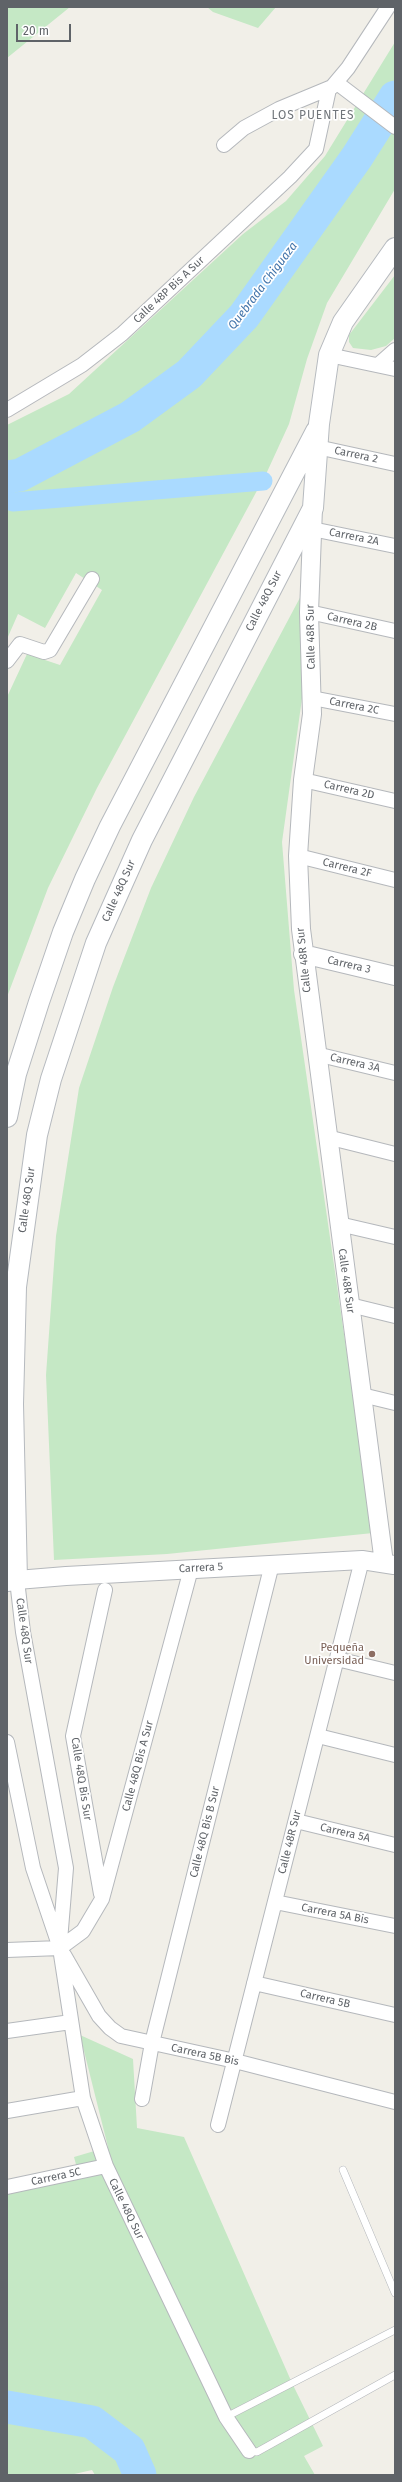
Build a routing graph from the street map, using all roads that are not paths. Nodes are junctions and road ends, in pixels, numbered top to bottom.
1 (388, 7) edge
2 (333, 86) junction
3 (395, 126) edge
4 (224, 145) dead end
5 (395, 248) edge
6 (395, 350) edge
7 (329, 355) junction
8 (378, 365) junction
9 (395, 369) edge
10 (7, 410) edge
11 (319, 424) junction
12 (317, 447) junction
13 (395, 464) edge
14 (313, 508) junction
15 (312, 529) junction
16 (395, 546) edge
17 (92, 580) dead end
18 (309, 612) junction
19 (395, 631) edge
20 (7, 661) edge
21 (312, 698) junction
22 (395, 714) edge
23 (303, 780) junction
24 (395, 801) edge
25 (298, 856) junction
26 (395, 880) edge
27 (303, 954) junction
28 (395, 976) edge
29 (316, 1054) junction
30 (395, 1073) edge
31 (7, 1117) edge
32 (327, 1137) junction
33 (395, 1154) edge
34 (339, 1224) junction
35 (395, 1237) edge
36 (350, 1305) junction
37 (395, 1316) edge
38 (362, 1395) junction
39 (395, 1403) edge
40 (362, 1560) junction
41 (272, 1564) junction
42 (390, 1564) edge
43 (191, 1569) junction
44 (12, 1581) edge
45 (105, 1590) dead end
46 (337, 1658) junction
47 (395, 1673) edge
48 (318, 1736) junction
49 (7, 1742) edge
50 (395, 1754) edge
51 (10, 1766) edge
52 (296, 1821) junction
53 (395, 1845) edge
54 (102, 1899) junction
55 (275, 1902) junction
56 (395, 1926) edge
57 (60, 1948) junction
58 (7, 1950) edge
59 (254, 1984) junction
60 (395, 2015) edge
61 (71, 2022) junction
62 (7, 2031) edge
63 (152, 2043) junction
64 (235, 2061) junction
65 (83, 2098) junction
66 (142, 2099) dead end
67 (395, 2102) edge
68 (7, 2111) edge
69 (218, 2125) dead end
70 (106, 2166) junction
71 (344, 2170) dead end
72 (7, 2187) edge
73 (395, 2293) edge
74 (395, 2330) edge
75 (395, 2374) edge
76 (226, 2417) junction
77 (249, 2451) joint

1 - 2 street
2 - 3 street
2 - 4 street
2 - 10 street, Calle 48P Bis A Sur
5 - 7 main road, Calle 48R Sur
6 - 8 street
7 - 8 street
7 - 11 main road, Calle 48R Sur
8 - 9 street
11 - 12 main road, Calle 48R Sur
11 - 31 main road
12 - 13 street, Carrera 2
12 - 14 main road, Calle 48R Sur
14 - 15 street, Calle 48R Sur
14 - 44 main road, Calle 48Q Sur
15 - 16 street, Carrera 2A
15 - 18 street, Calle 48R Sur
17 - 20 street
18 - 19 street, Carrera 2B
18 - 21 street, Calle 48R Sur
21 - 22 street, Carrera 2C
21 - 23 street, Calle 48R Sur
23 - 24 street, Carrera 2D
23 - 25 street, Calle 48R Sur
25 - 26 street, Carrera 2F
25 - 27 street, Calle 48R Sur
27 - 28 street, Carrera 3
27 - 29 street, Calle 48R Sur
29 - 30 street, Carrera 3A
29 - 32 street, Calle 48R Sur
32 - 33 street
32 - 34 street, Calle 48R Sur
34 - 35 street
34 - 36 street, Calle 48R Sur
36 - 37 street
36 - 38 street, Calle 48R Sur
38 - 39 street
38 - 42 street, Calle 48R Sur
40 - 41 street, Carrera 5
40 - 42 street, Carrera 5
40 - 46 street, Calle 48R Sur
41 - 43 street, Carrera 5
41 - 63 street, Calle 48Q Bis B Sur
43 - 44 street, Carrera 5
43 - 54 street, Calle 48Q Bis A Sur
44 - 57 street, Calle 48Q Sur
45 - 54 street, Calle 48Q Bis Sur
46 - 47 street
46 - 48 street, Calle 48R Sur
48 - 50 street
48 - 52 street, Calle 48R Sur
49 - 51 street, Calle 48Q Sur
51 - 57 street, Calle 48Q Sur
52 - 53 street, Carrera 5A
52 - 55 street, Calle 48R Sur
54 - 57 street, Calle 48Q Bis A Sur
55 - 56 street, Carrera 5A Bis
55 - 59 street, Calle 48R Sur
57 - 58 street
57 - 61 street, Calle 48Q Sur
57 - 63 street, Carrera 5B Bis
59 - 60 street, Carrera 5B
59 - 64 street, Calle 48R Sur
61 - 62 street
61 - 65 street, Calle 48Q Sur
63 - 64 street, Carrera 5B Bis
63 - 66 street, Calle 48Q Bis B Sur
64 - 67 street, Carrera 5B Bis
64 - 69 street, Calle 48R Sur
65 - 68 street
65 - 70 street, Calle 48Q Sur
70 - 72 street, Carrera 5C
70 - 76 street, Calle 48Q Sur
71 - 73 lane
74 - 76 lane
75 - 77 lane
76 - 77 street, Calle 48Q Sur

